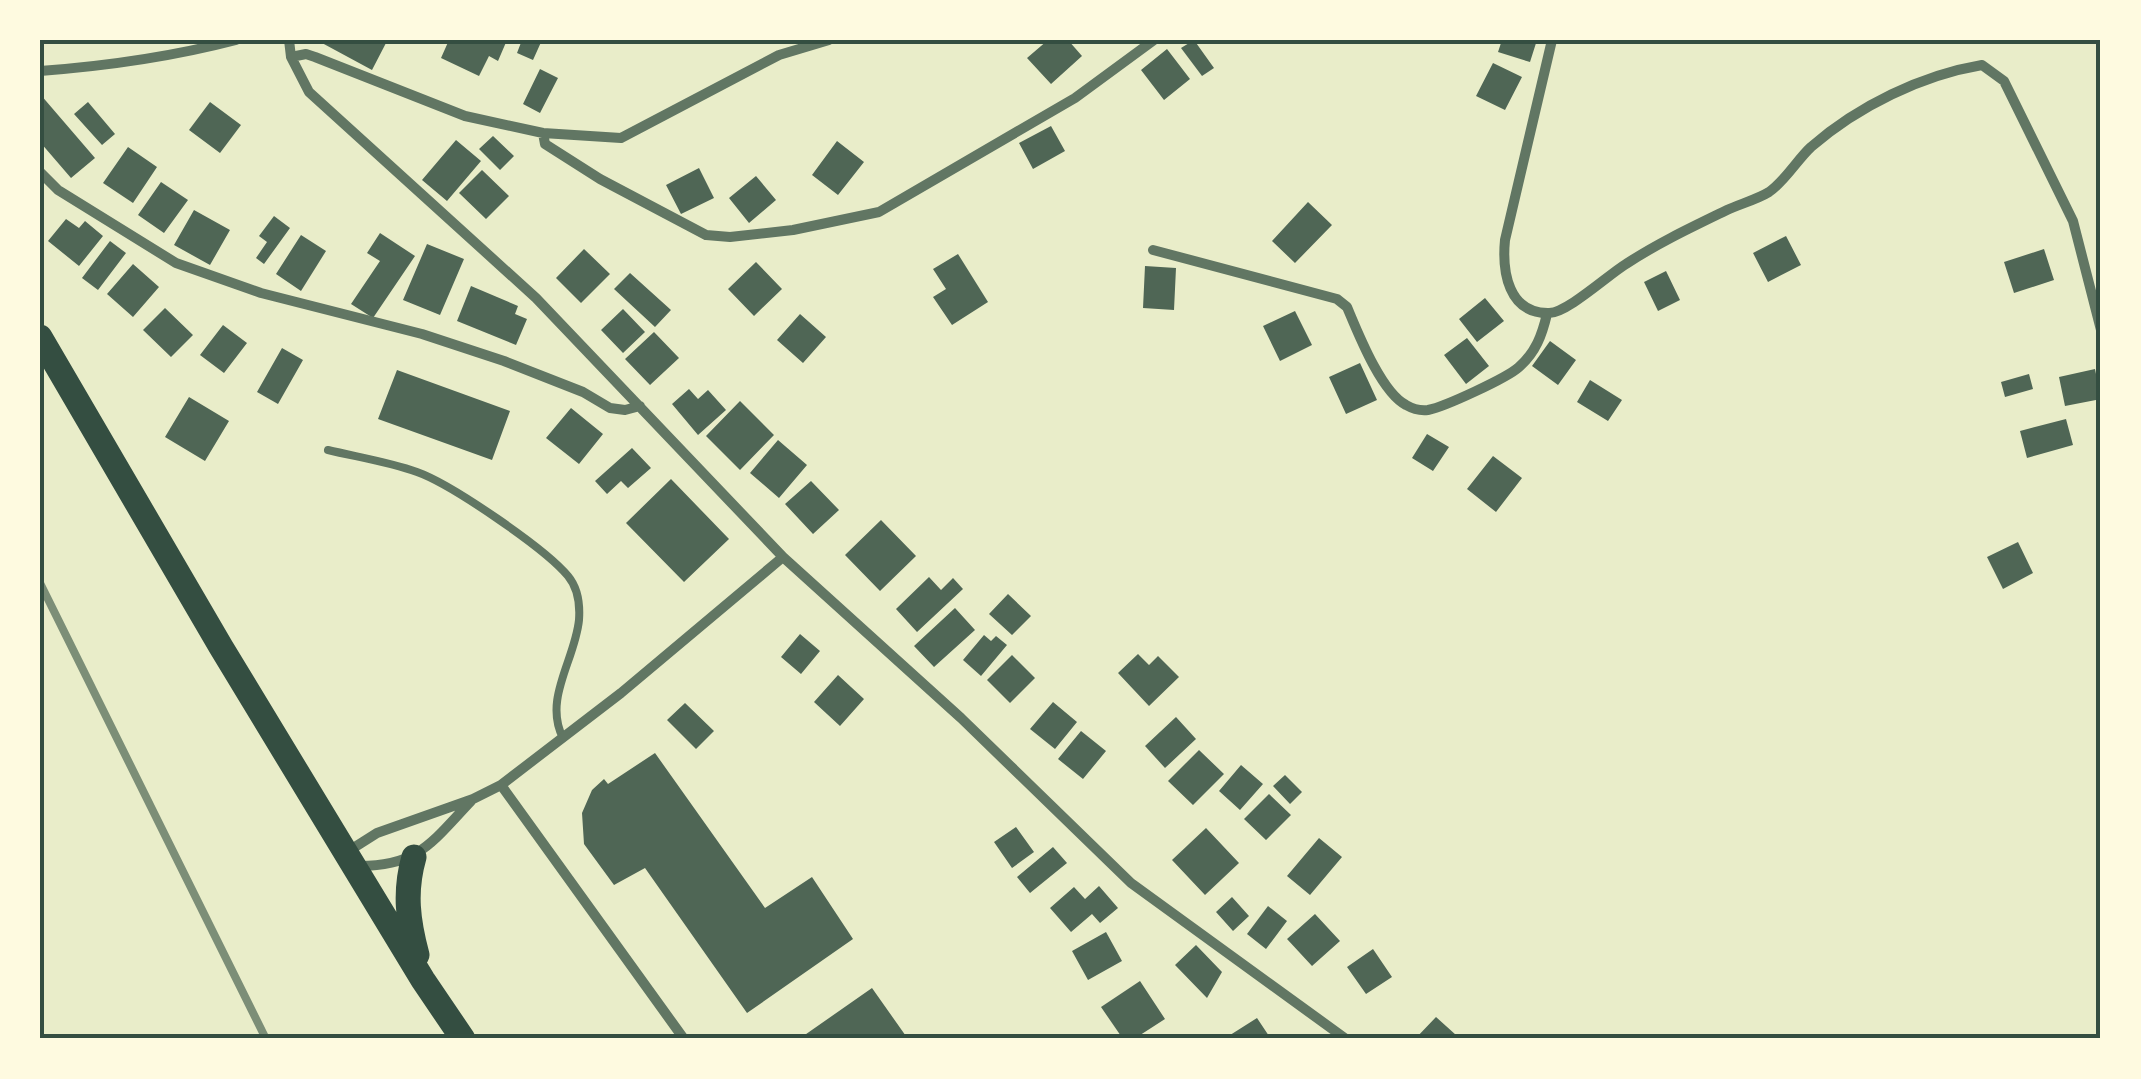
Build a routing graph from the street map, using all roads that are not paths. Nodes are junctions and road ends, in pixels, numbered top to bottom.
1 (236, 40) edge
2 (289, 40) edge
3 (828, 40) edge
4 (1154, 40) edge
5 (1552, 40) edge
6 (291, 57) junction
7 (40, 71) edge
8 (543, 132) junction
9 (40, 172) edge
10 (1153, 250) dead end
11 (1547, 314) junction
12 (2101, 330) edge
13 (40, 338) edge
14 (640, 406) junction
15 (328, 450) dead end
16 (783, 557) junction
17 (563, 738) junction
18 (501, 785) junction
19 (473, 800) junction
20 (414, 857) junction
21 (352, 859) junction
22 (423, 980) junction
23 (462, 1039) edge
24 (684, 1039) edge
25 (1346, 1039) edge

1 - 7 street
2 - 6 street
3 - 8 street
4 - 8 street
5 - 11 street
6 - 8 street
6 - 14 street
9 - 14 street
10 - 11 street
11 - 12 street
13 - 21 main road
14 - 16 street
15 - 17 lane
16 - 17 street
16 - 25 street
17 - 18 street
18 - 19 street
18 - 24 street
19 - 20 street
19 - 21 street
20 - 21 street
20 - 22 main road
21 - 22 main road
22 - 23 main road

